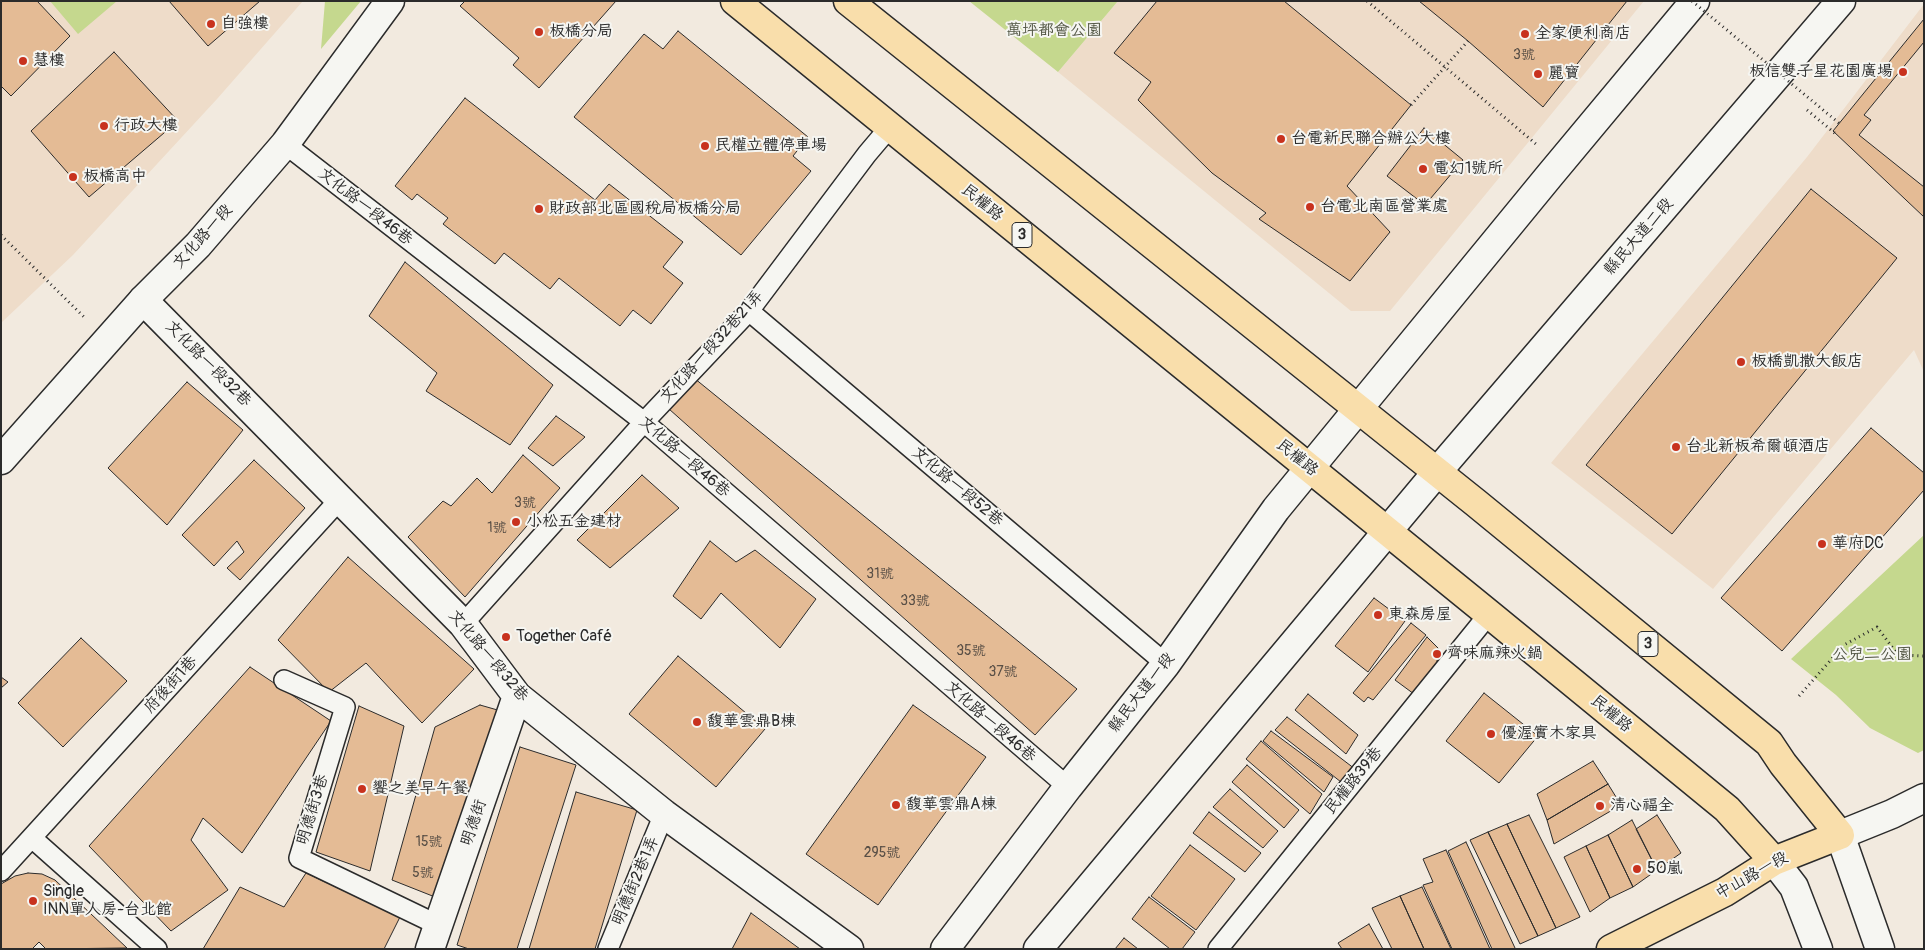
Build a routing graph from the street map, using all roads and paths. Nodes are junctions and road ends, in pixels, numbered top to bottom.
1 (390, 1) edge
2 (735, 1) edge
3 (848, 1) edge
4 (1367, 1) edge
5 (1694, 1) edge
6 (1841, 1) edge
7 (1468, 41) dead end
8 (1411, 105) dead end
9 (1806, 110) dead end
10 (1840, 124) dead end
11 (889, 128) junction
12 (1837, 134) dead end
13 (285, 144) junction
14 (1541, 148) dead end
15 (1, 235) edge
16 (143, 300) junction
17 (749, 311) junction
18 (85, 318) dead end
19 (1359, 410) junction
20 (644, 422) junction
21 (1, 460) edge
22 (1309, 468) junction
23 (1437, 472) junction
24 (341, 498) junction
25 (1388, 532) junction
26 (1490, 614) junction
27 (463, 624) junction
28 (1924, 656) edge
29 (1166, 664) junction
30 (284, 680) dead end
31 (517, 696) junction
32 (1798, 696) dead end
33 (1068, 788) junction
34 (1924, 798) edge
35 (664, 814) junction
36 (1840, 834) junction
37 (32, 838) junction
38 (1774, 862) junction
39 (1, 872) edge
40 (434, 937) edge
41 (157, 949) edge
42 (608, 949) edge
43 (849, 949) edge
44 (945, 949) edge
45 (1038, 949) edge
46 (1218, 949) edge
47 (1611, 949) edge
48 (1818, 949) edge
49 (1880, 949) edge

1 - 13 main road, 文化路一段
2 - 11 main road, 民權路 / 3
3 - 19 main road, 3
4 - 14 path
5 - 10 path, bridge
5 - 19 main road
6 - 23 main road, 縣民大道二段
7 - 8 path, bridge
9 - 12 path
11 - 17 lane, 文化路一段32巷21弄
11 - 22 main road, 民權路 / 3
13 - 16 main road, 文化路一段
13 - 20 lane, 文化路一段46巷
15 - 18 path
16 - 21 main road, 文化路一段
16 - 24 main road, 文化路一段32巷
17 - 20 lane, 文化路一段32巷21弄
17 - 29 lane, 文化路一段52巷
19 - 22 main road, 縣民大道一段
19 - 23 main road, 3
20 - 27 lane, 文化路一段32巷21弄
20 - 33 lane, 文化路一段46巷
22 - 25 main road, 民權路 / 3
22 - 29 main road, 縣民大道一段
23 - 25 main road
23 - 36 main road, 3
24 - 27 main road, 文化路一段32巷
24 - 37 lane, 府後街1巷
25 - 26 main road, 民權路 / 3
25 - 45 main road
26 - 38 main road, 民權路 / 3
26 - 46 lane, 民權路39巷
27 - 31 main road, 文化路一段32巷
28 - 32 path
29 - 33 main road, 縣民大道一段
30 - 40 lane, 明德街3巷
31 - 35 main road, 文化路一段32巷
31 - 40 main road, 明德街
33 - 44 main road, 縣民大道一段
34 - 36 main road, 中山路一段
35 - 42 lane, 明德街2巷1弄
35 - 43 main road, 文化路一段32巷
36 - 38 main road, 中山路一段
36 - 49 main road
37 - 39 lane, 府後街1巷
37 - 41 lane
38 - 47 main road, 中山路一段
38 - 48 main road, 民權路

